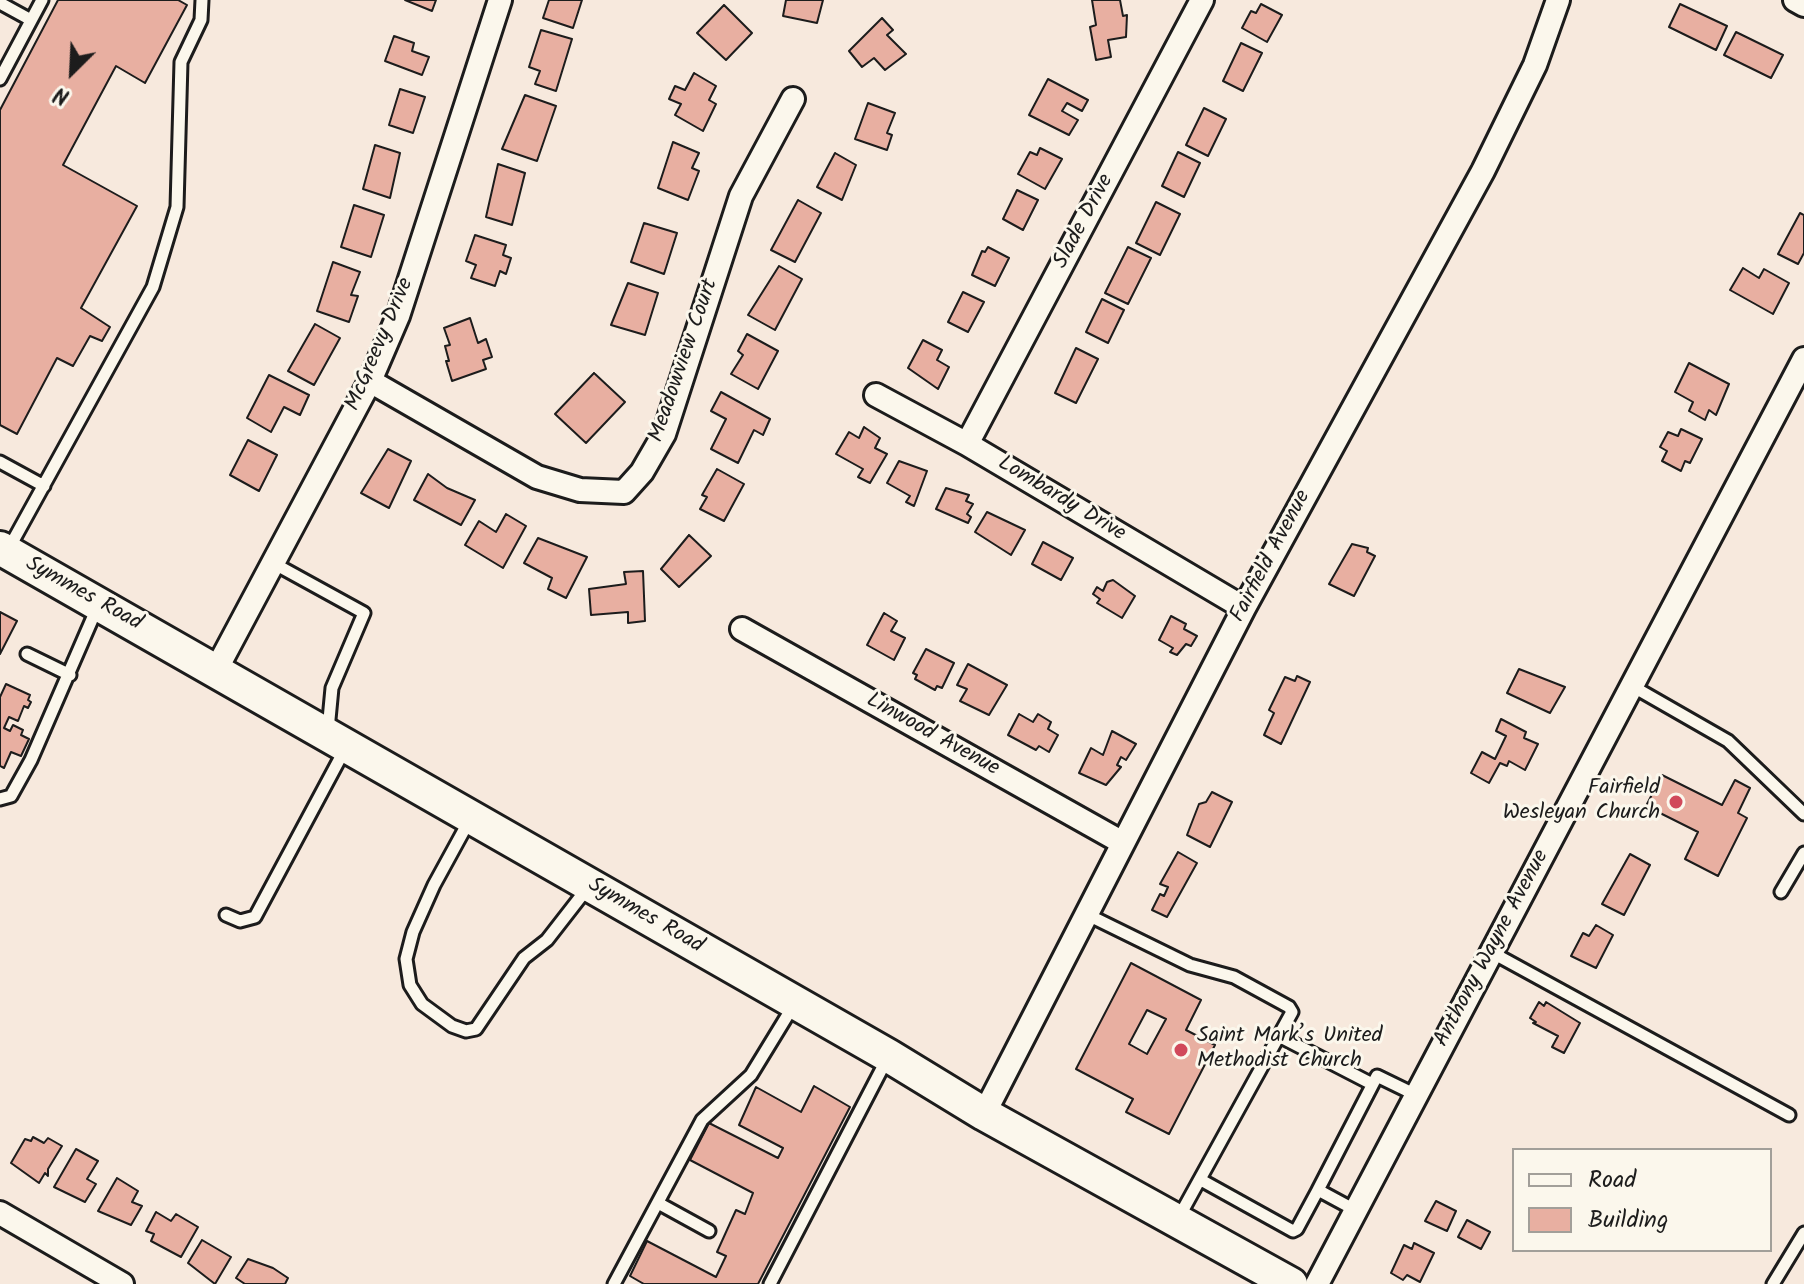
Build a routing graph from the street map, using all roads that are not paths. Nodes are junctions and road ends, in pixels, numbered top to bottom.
1 (42, 0) edge
2 (202, 0) edge
3 (500, 0) edge
4 (1202, 0) edge
5 (1558, 0) edge
6 (1795, 0) edge
7 (0, 3) edge
8 (1804, 5) edge
9 (31, 20) junction
10 (4, 64) edge
11 (0, 79) edge
12 (793, 99) dead end
13 (1804, 359) edge
14 (370, 381) junction
15 (876, 395) dead end
16 (967, 444) junction
17 (0, 462) edge
18 (44, 486) junction
19 (4, 550) edge
20 (273, 563) junction
21 (99, 604) junction
22 (1244, 608) junction
23 (742, 629) dead end
24 (27, 654) dead end
25 (216, 670) junction
26 (70, 675) junction
27 (1632, 686) junction
28 (337, 740) junction
29 (0, 799) edge
30 (1804, 814) edge
31 (472, 817) junction
32 (1123, 843) junction
33 (1804, 853) edge
34 (590, 885) junction
35 (1781, 892) dead end
36 (1086, 914) junction
37 (226, 915) dead end
38 (1491, 952) junction
39 (795, 1003) junction
40 (1279, 1036) junction
41 (889, 1056) junction
42 (1372, 1084) junction
43 (1416, 1095) junction
44 (984, 1114) junction
45 (1789, 1115) dead end
46 (1201, 1180) junction
47 (1318, 1190) junction
48 (658, 1203) junction
49 (1355, 1210) junction
50 (1177, 1220) junction
51 (3, 1223) edge
52 (709, 1231) dead end
53 (1804, 1233) edge
54 (122, 1284) edge
55 (614, 1284) edge
56 (770, 1284) edge
57 (1291, 1284) edge
58 (1317, 1284) edge
59 (1773, 1284) edge

1 - 9 lane
2 - 18 lane
3 - 14 street, McGreevy Drive
4 - 16 street, Slade Drive
5 - 22 street, Fairfield Avenue
6 - 8 street
7 - 9 lane
9 - 10 lane
10 - 11 lane
12 - 14 street, Meadowview Court
13 - 27 street, Anthony Wayne Avenue
14 - 20 street, McGreevy Drive
15 - 16 street, Lombardy Drive
16 - 22 street, Lombardy Drive
17 - 18 lane
18 - 19 lane
19 - 21 main road, Symmes Road
20 - 25 street, McGreevy Drive
20 - 28 lane
21 - 25 main road, Symmes Road
21 - 26 lane
22 - 32 street, Fairfield Avenue
23 - 32 street, Linwood Avenue
24 - 26 lane
25 - 28 main road, Symmes Road
26 - 29 lane
27 - 30 lane
27 - 38 street, Anthony Wayne Avenue
28 - 31 main road, Symmes Road
28 - 37 lane
31 - 34 main road, Symmes Road
31 - 34 lane
32 - 36 street, Fairfield Avenue
33 - 35 lane
34 - 39 main road, Symmes Road
36 - 40 lane
36 - 44 street, Fairfield Avenue
38 - 43 street, Anthony Wayne Avenue
38 - 45 lane
39 - 41 main road, Symmes Road
39 - 48 lane
40 - 42 lane
40 - 46 lane
41 - 44 main road, Symmes Road
41 - 56 lane
42 - 43 lane
42 - 47 lane
43 - 49 street, Anthony Wayne Avenue
44 - 50 main road, Symmes Road
46 - 47 lane
46 - 50 lane
47 - 49 lane
48 - 52 lane
48 - 55 lane
49 - 58 street, Anthony Wayne Avenue
50 - 57 main road, Symmes Road
51 - 54 street
53 - 59 lane

